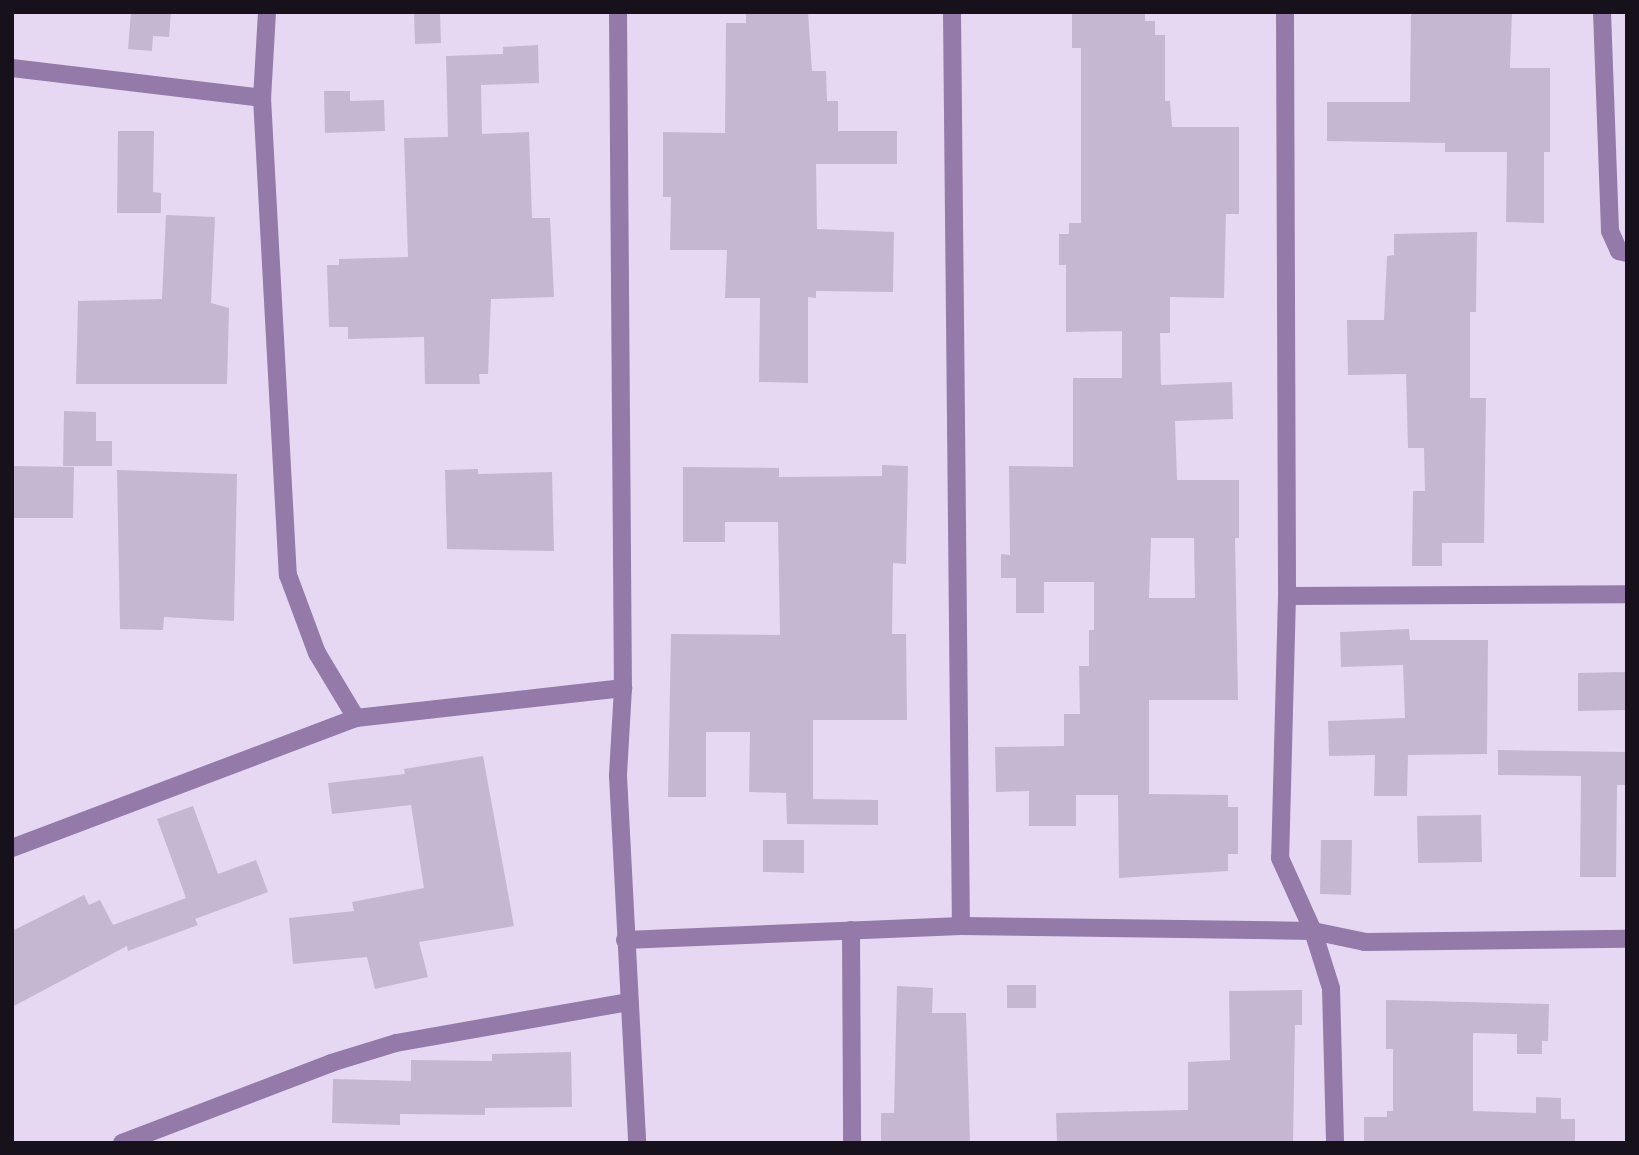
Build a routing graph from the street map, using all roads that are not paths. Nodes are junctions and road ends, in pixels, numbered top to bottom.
1 (267, 12) edge
2 (618, 12) edge
3 (951, 12) edge
4 (1285, 12) edge
5 (1602, 12) edge
6 (12, 68) edge
7 (262, 98) junction
8 (1627, 253) edge
9 (1627, 594) edge
10 (1287, 596) junction
11 (623, 688) junction
12 (356, 718) junction
13 (12, 848) edge
14 (961, 926) junction
15 (851, 930) junction
16 (1313, 931) junction
17 (1627, 939) edge
18 (625, 940) junction
19 (629, 1002) junction
20 (122, 1143) edge
21 (637, 1143) edge
22 (852, 1143) edge
23 (1335, 1143) edge

1 - 7 street
2 - 11 street
3 - 14 street
4 - 10 street
5 - 8 street
6 - 7 street
7 - 12 street
9 - 10 street
10 - 16 street
11 - 12 street
11 - 18 street
12 - 13 street
14 - 15 street
14 - 16 street
15 - 18 street
15 - 22 street
16 - 17 street
16 - 23 street
18 - 19 street
19 - 20 street
19 - 21 street

